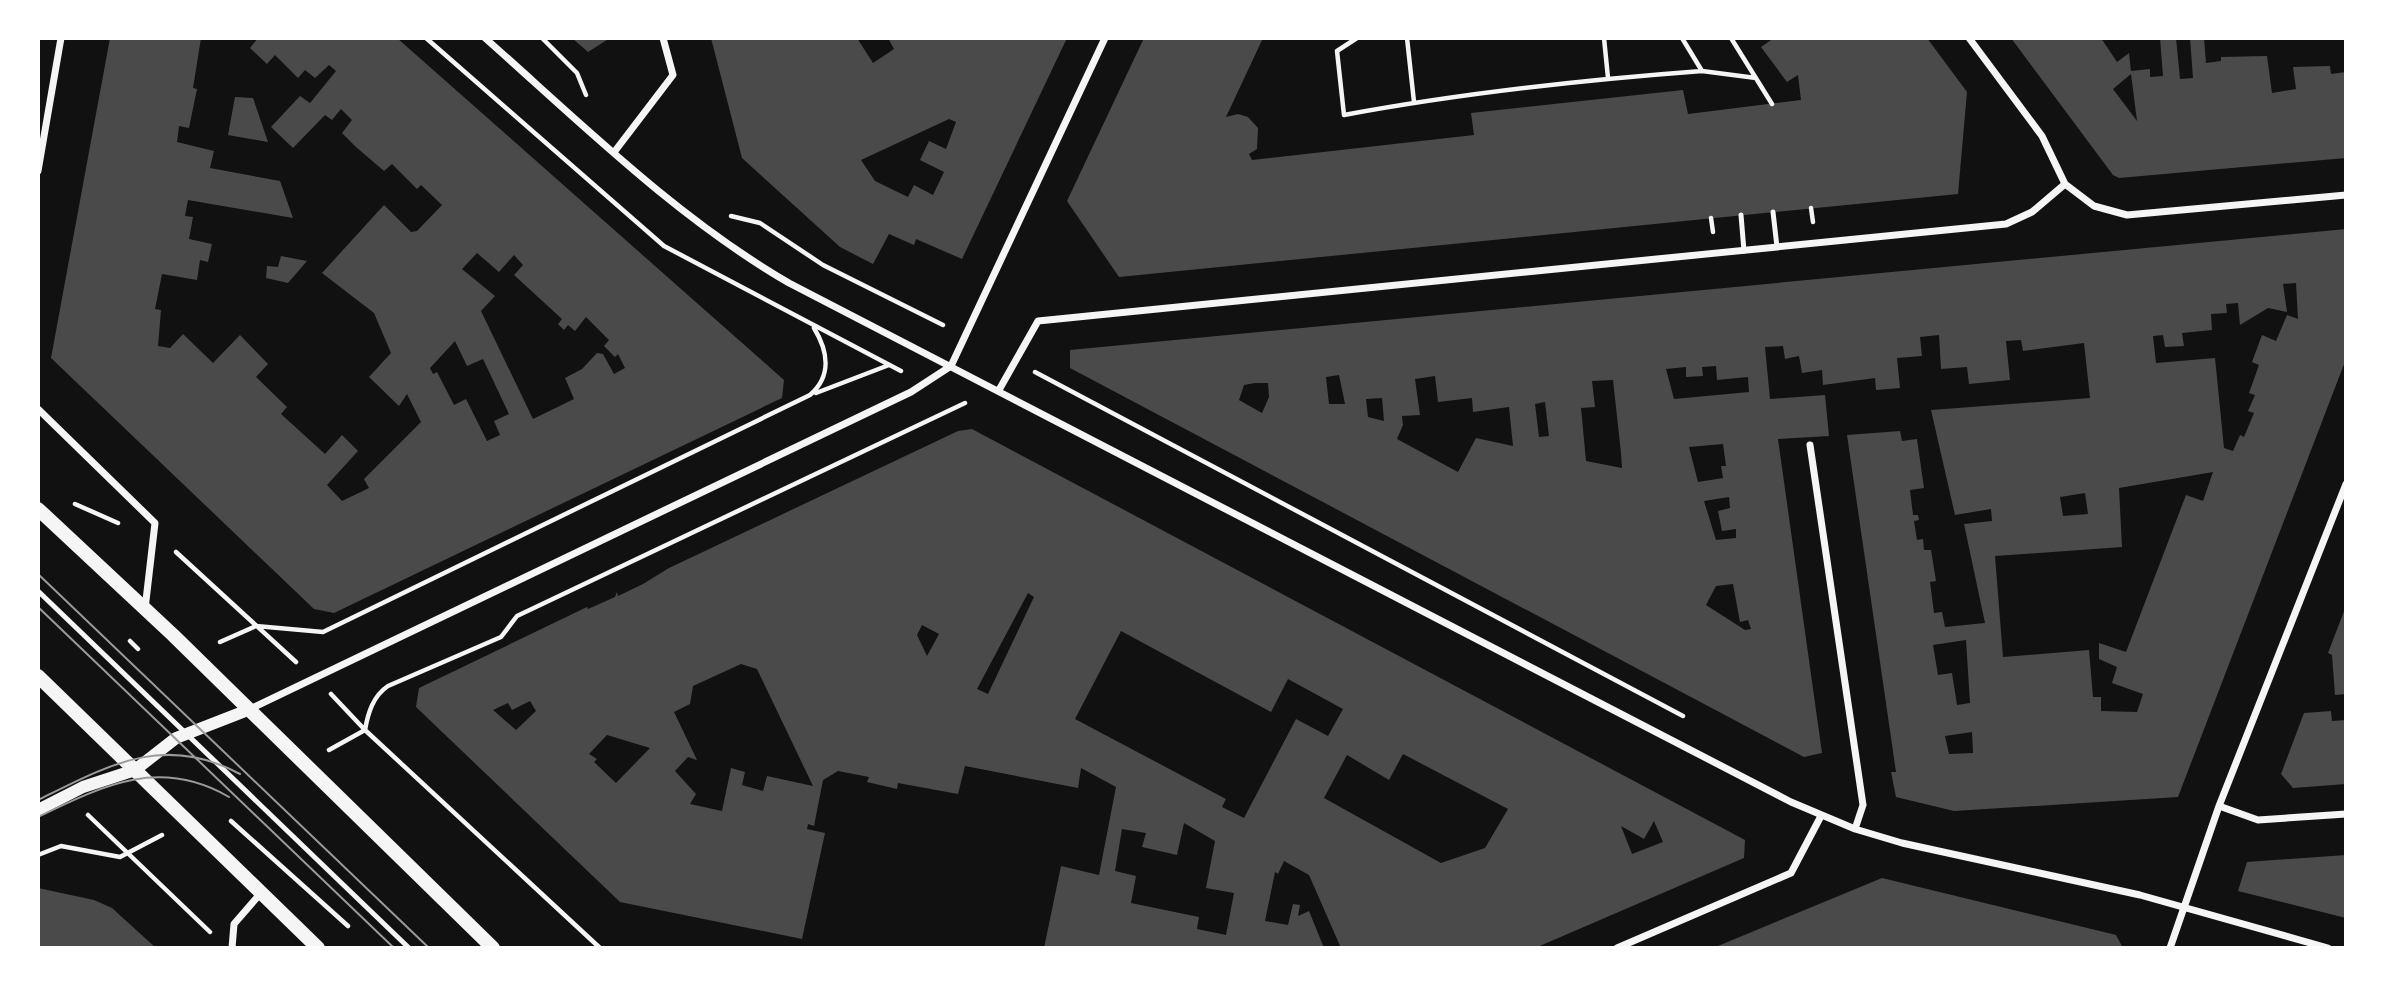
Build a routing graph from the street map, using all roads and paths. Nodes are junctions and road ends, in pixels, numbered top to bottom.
1 (61, 38) edge
2 (485, 38) edge
3 (542, 38) edge
4 (663, 38) edge
5 (1105, 38) edge
6 (1357, 38) edge
7 (1407, 38) edge
8 (1604, 38) edge
9 (1682, 38) edge
10 (1731, 38) edge
11 (1969, 38) edge
12 (1702, 71) junction
13 (1608, 78) junction
14 (1756, 78) junction
15 (592, 102) dead end
16 (1414, 102) junction
17 (1772, 104) dead end
18 (615, 151) junction
19 (38, 171) edge
20 (2065, 184) junction
21 (2346, 195) edge
22 (1773, 212) dead end
23 (722, 214) dead end
24 (1741, 215) dead end
25 (1777, 247) junction
26 (1744, 251) junction
27 (814, 327) dead end
28 (965, 336) junction
29 (924, 352) junction
30 (1015, 361) junction
31 (951, 366) junction
32 (999, 390) junction
33 (810, 395) junction
34 (965, 403) dead end
35 (38, 409) edge
36 (1810, 445) dead end
37 (2346, 484) edge
38 (72, 503) dead end
39 (38, 509) edge
40 (153, 539) junction
41 (38, 591) edge
42 (145, 610) junction
43 (256, 626) junction
44 (130, 641) dead end
45 (147, 645) dead end
46 (138, 649) junction
47 (130, 653) dead end
48 (38, 676) edge
49 (313, 678) junction
50 (248, 710) junction
51 (1690, 719) dead end
52 (365, 730) junction
53 (188, 733) junction
54 (303, 764) junction
55 (135, 770) junction
56 (2218, 806) junction
57 (38, 810) edge
58 (2346, 814) edge
59 (1821, 816) junction
60 (231, 821) dead end
61 (187, 822) junction
62 (1855, 829) junction
63 (128, 852) junction
64 (38, 855) edge
65 (260, 894) junction
66 (2183, 908) junction
67 (352, 929) dead end
68 (232, 945) edge
69 (318, 947) edge
70 (409, 947) edge
71 (493, 947) edge
72 (600, 947) edge
73 (1617, 947) edge
74 (2170, 947) edge
75 (2328, 947) edge

1 - 19 street
2 - 18 street
3 - 15 path
4 - 18 street
5 - 28 street
6 - 16 path
7 - 16 path
8 - 13 path
9 - 12 path
10 - 14 path
11 - 20 street
12 - 13 path
12 - 14 path
13 - 16 path
14 - 17 path
18 - 29 street
20 - 21 street
20 - 25 street
22 - 25 lane
23 - 28 path
24 - 26 lane
25 - 26 street
26 - 30 street
27 - 33 path
28 - 31 street
29 - 31 street
29 - 33 path
30 - 32 street
30 - 51 path
31 - 32 street
31 - 49 street
32 - 59 street
33 - 43 path
34 - 52 path
35 - 40 street
36 - 62 street
37 - 56 street
38 - 40 path
39 - 42 main road
40 - 42 street
40 - 43 path
41 - 53 lane
42 - 50 main road
43 - 49 path
44 - 46 path
45 - 46 path
46 - 47 path
48 - 55 main road
49 - 50 street
49 - 52 path
50 - 53 street
50 - 54 main road
52 - 54 path
52 - 72 path
53 - 55 street
53 - 70 lane
54 - 71 main road
55 - 57 street
55 - 61 main road
56 - 58 street
56 - 66 street
59 - 62 street
59 - 73 street
60 - 67 path
61 - 63 path
61 - 65 main road
62 - 66 street
63 - 64 path
63 - 68 path
65 - 68 street
65 - 69 main road
66 - 74 street
66 - 75 street

